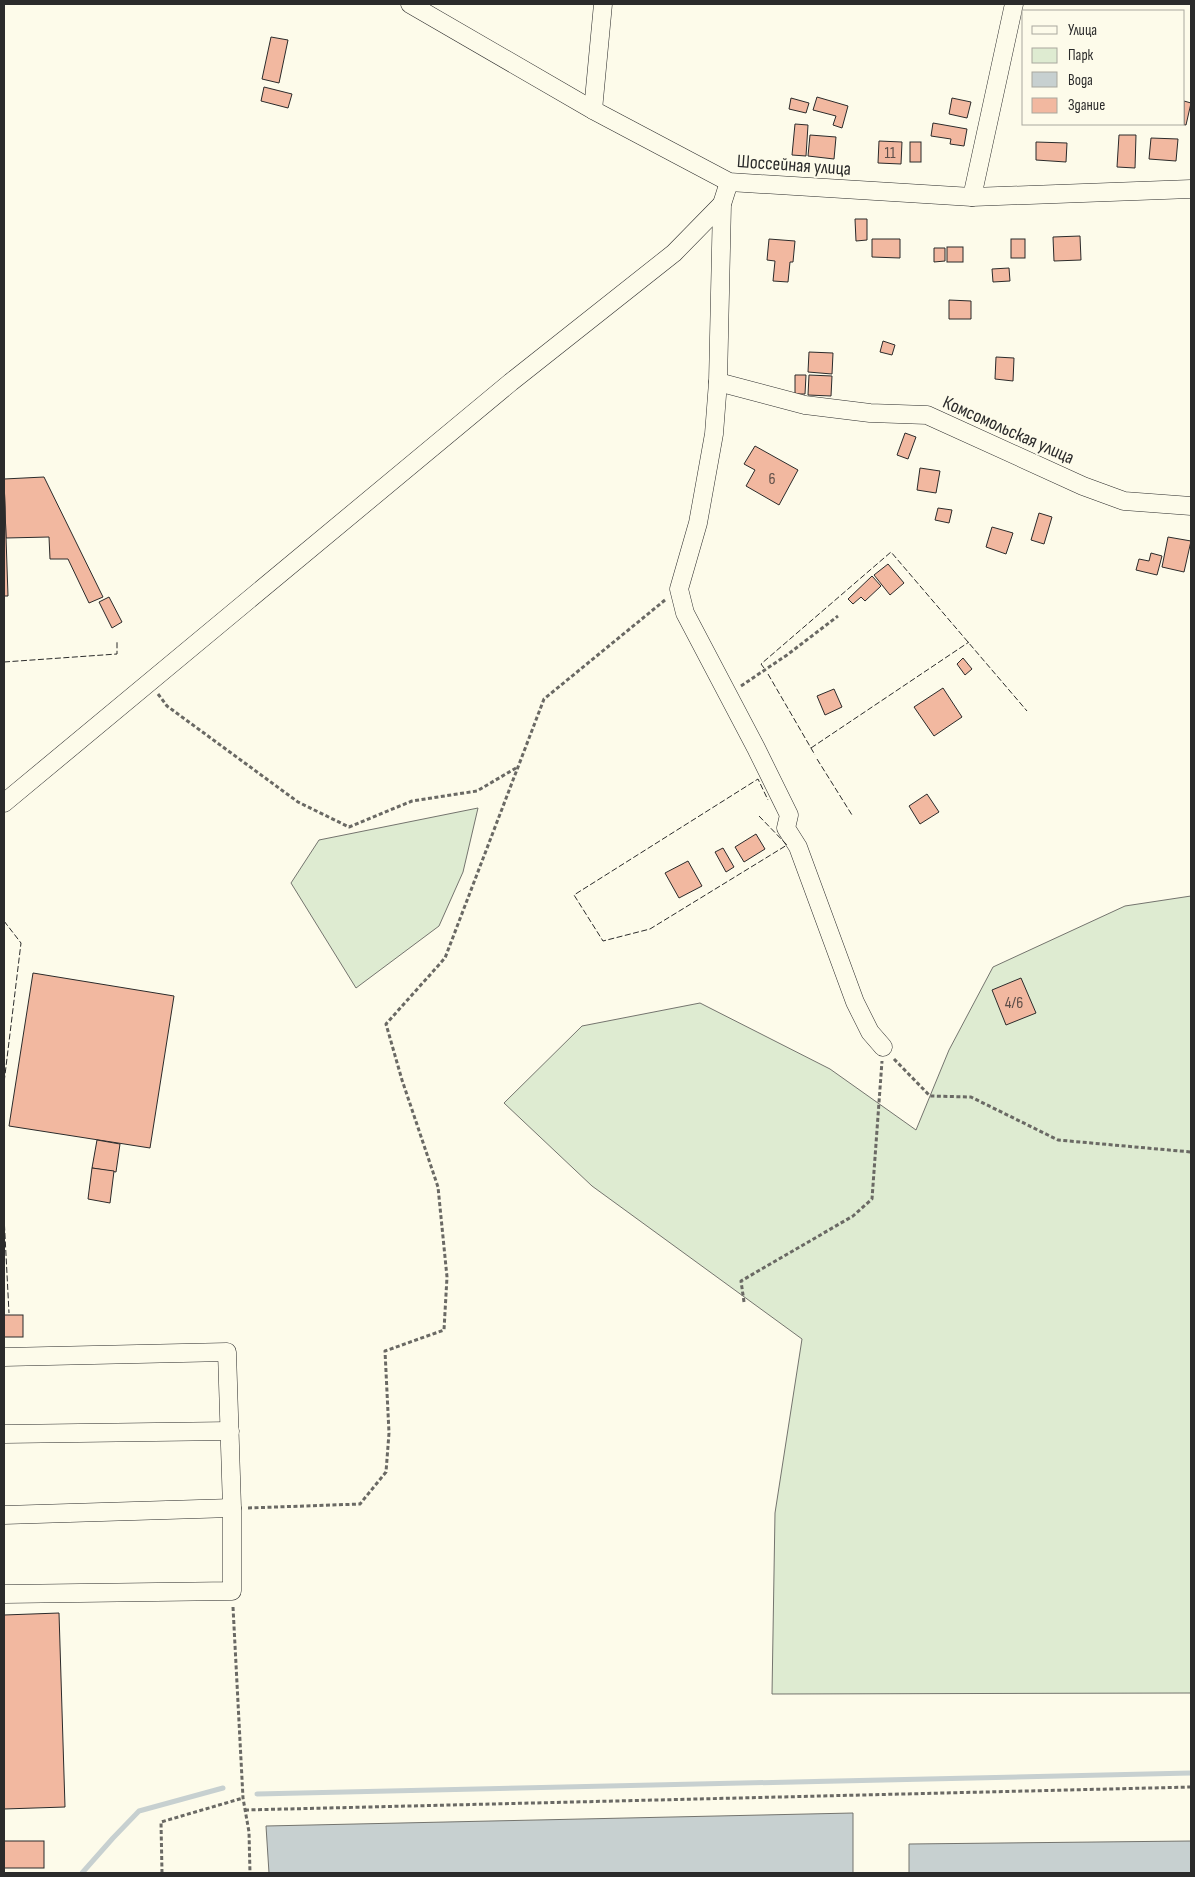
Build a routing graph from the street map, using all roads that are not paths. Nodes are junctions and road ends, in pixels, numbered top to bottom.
1 (410, 4) edge
2 (603, 4) edge
3 (1014, 4) edge
4 (593, 110) junction
5 (729, 182) junction
6 (1191, 189) edge
7 (972, 197) junction
8 (722, 204) junction
9 (718, 382) junction
10 (1191, 506) edge
11 (4, 803) edge
12 (883, 1048) road end
13 (4, 1357) edge
14 (230, 1431) junction
15 (4, 1434) edge
16 (232, 1508) junction
17 (4, 1516) edge
18 (4, 1594) edge

1 - 4 street, Шоссейная улица
2 - 4 street
3 - 7 street
4 - 5 street, Шоссейная улица
5 - 7 street, Шоссейная улица
5 - 8 street
6 - 7 street, Шоссейная улица
8 - 9 street
8 - 11 street
9 - 10 street, Комсомольская улица
9 - 12 street
13 - 14 street
14 - 15 street
14 - 16 street
16 - 17 street
16 - 18 street

